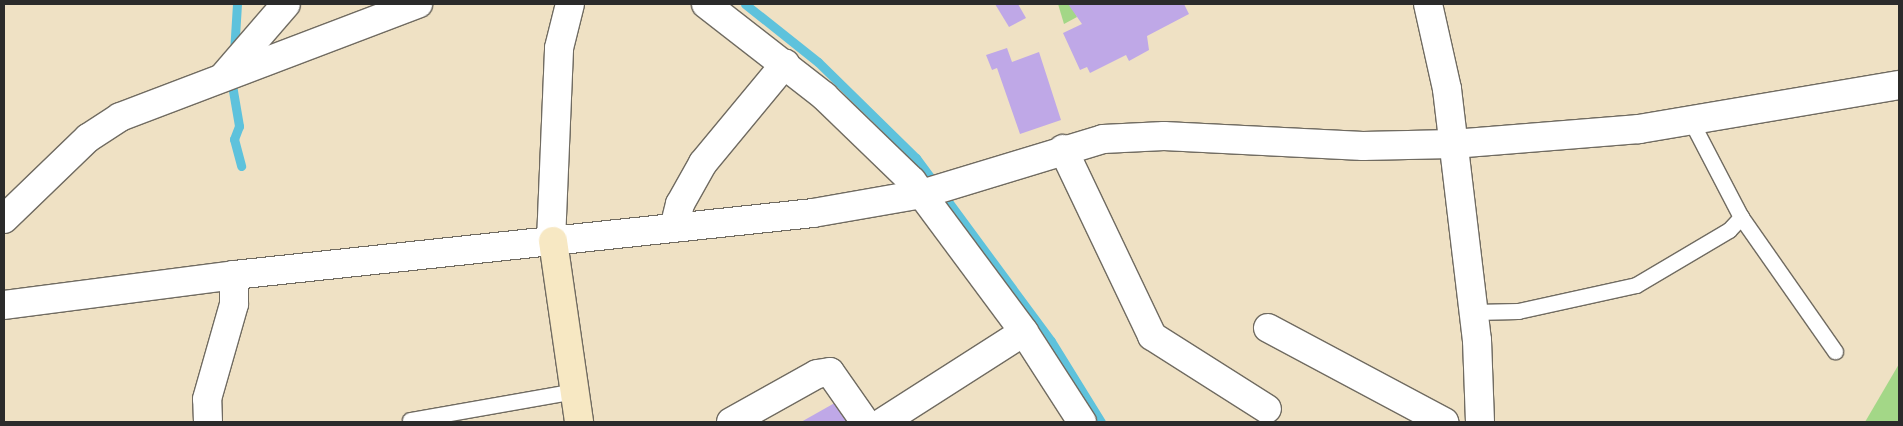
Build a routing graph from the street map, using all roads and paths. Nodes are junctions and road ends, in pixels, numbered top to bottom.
1 (286, 4) edge
2 (418, 4) edge
3 (570, 4) edge
4 (706, 4) edge
5 (1428, 4) edge
6 (785, 64) junction
7 (223, 77) junction
8 (1899, 85) edge
9 (1691, 121) junction
10 (1453, 144) junction
11 (1064, 149) junction
12 (935, 190) junction
13 (1741, 217) junction
14 (4, 219) edge
15 (674, 228) junction
16 (552, 241) junction
17 (234, 275) junction
18 (4, 305) edge
19 (1474, 312) junction
20 (1268, 328) dead end
21 (1024, 332) junction
22 (1835, 351) dead end
23 (574, 390) junction
24 (1267, 410) dead end
25 (410, 420) dead end
26 (208, 422) edge
27 (579, 422) edge
28 (731, 422) edge
29 (865, 422) edge
30 (883, 422) edge
31 (1082, 422) edge
32 (1444, 422) edge
33 (1480, 422) edge

1 - 7 street
2 - 7 street
3 - 16 street
4 - 6 street
5 - 10 street
6 - 12 street
6 - 15 street
7 - 14 street
8 - 9 street
9 - 10 street
9 - 13 lane
10 - 11 street
10 - 19 street
11 - 12 street
11 - 24 street
12 - 15 street
12 - 21 street
13 - 19 lane
13 - 22 lane
15 - 16 street
16 - 17 street
16 - 23 street
17 - 18 street
17 - 26 street
19 - 33 street
20 - 32 street
21 - 30 street
21 - 31 street
23 - 25 lane
23 - 27 street
28 - 29 street

